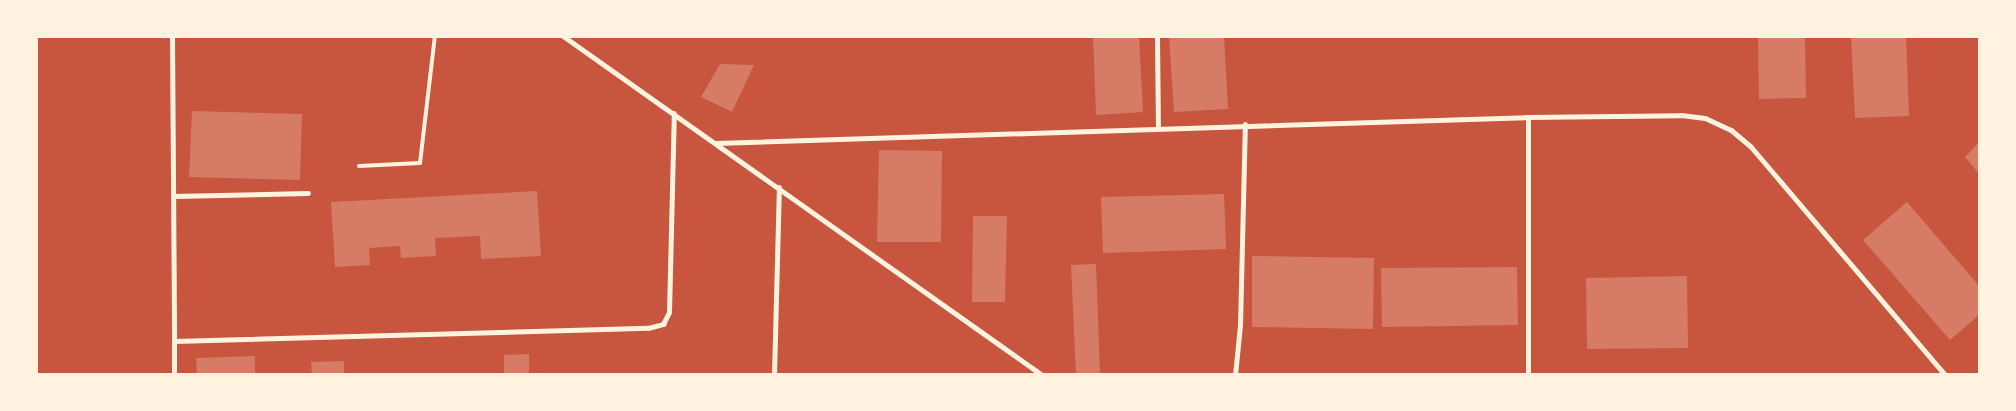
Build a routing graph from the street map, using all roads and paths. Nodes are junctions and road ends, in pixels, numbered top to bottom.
1 (172, 36) edge
2 (435, 36) edge
3 (563, 36) edge
4 (1157, 36) edge
5 (674, 113) junction
6 (1528, 117) junction
7 (1245, 124) junction
8 (1158, 127) junction
9 (716, 142) junction
10 (359, 166) dead end
11 (779, 187) junction
12 (308, 193) dead end
13 (174, 196) junction
14 (174, 341) junction
15 (174, 375) edge
16 (774, 375) edge
17 (1042, 375) edge
18 (1235, 375) edge
19 (1528, 375) edge
20 (1945, 375) edge

1 - 13 street
2 - 10 lane
3 - 5 street
4 - 8 street
5 - 9 street
5 - 14 street
6 - 7 street
6 - 19 street
6 - 20 street
7 - 8 street
7 - 18 street
8 - 9 street
9 - 11 street
11 - 16 street
11 - 17 street
12 - 13 street
13 - 14 street
14 - 15 street

